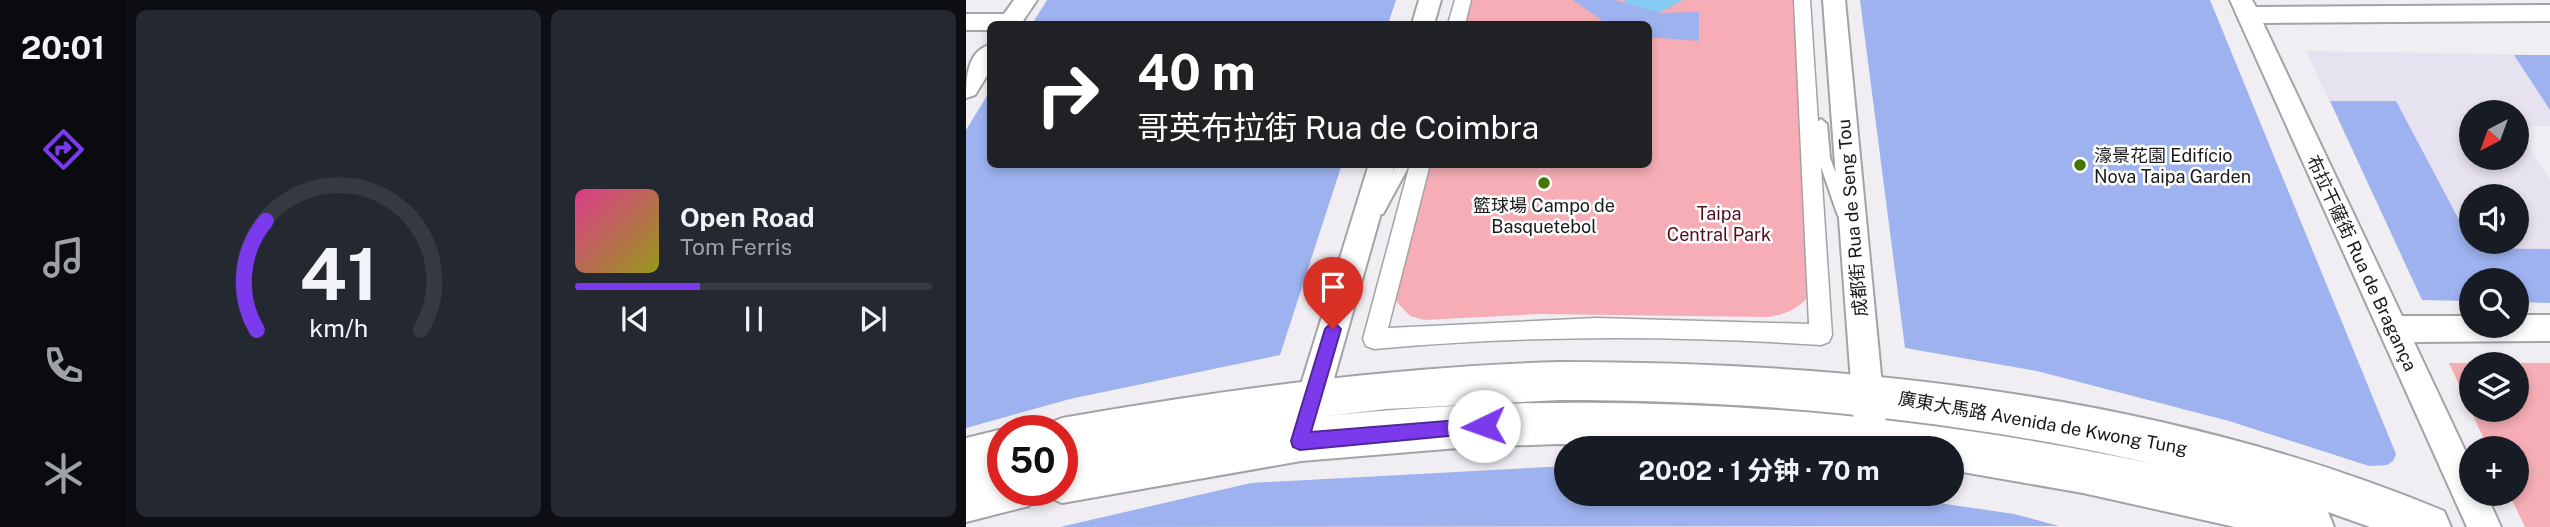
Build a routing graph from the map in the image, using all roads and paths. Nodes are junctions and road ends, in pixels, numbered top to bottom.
1 (1026, 0) edge
2 (1430, 0) edge
3 (1463, 0) edge
4 (1802, 0) edge
5 (1835, 0) edge
6 (2244, 7) edge
7 (2550, 13) edge
8 (1011, 21) edge
9 (1424, 21) edge
10 (1458, 21) edge
11 (966, 22) edge
12 (987, 22) edge
13 (987, 58) edge
14 (966, 89) edge
15 (1821, 124) dead end
16 (1381, 168) edge
17 (1402, 168) edge
18 (1419, 168) edge
19 (1854, 242) junction
20 (1358, 244) junction
21 (2550, 328) edge
22 (2393, 329) junction
23 (1867, 394) junction
24 (1313, 398) junction
25 (1078, 436) edge
26 (1853, 436) edge
27 (1871, 436) edge
28 (1300, 441) junction
29 (1964, 450) edge
30 (987, 454) edge
31 (966, 459) edge
32 (1078, 478) edge
33 (987, 496) edge
34 (966, 500) edge
35 (2311, 527) edge
36 (2428, 527) edge
37 (2484, 527) edge

1 - 8 street
2 - 9 street
3 - 10 street
4 - 18 street
5 - 19 street, 成都街 Rua de Seng Tou
6 - 7 street
6 - 22 street, 布拉干薩街 Rua de Bragança
11 - 12 street
13 - 14 street
15 - 19 lane
16 - 20 street
17 - 20 lane
19 - 23 street, 成都街 Rua de Seng Tou
20 - 24 street
21 - 22 street
22 - 37 street, 布拉干薩街 Rua de Bragança
23 - 24 main road, 廣東大馬路 Avenida de Kwong Tung
23 - 27 street, 成都街 Rua de Seng Tou
23 - 36 main road, 廣東大馬路 Avenida de Kwong Tung
24 - 25 main road, 廣東大馬路 Avenida de Kwong Tung
24 - 28 street
26 - 28 main road
28 - 32 main road
29 - 35 main road
30 - 31 main road
33 - 34 main road

